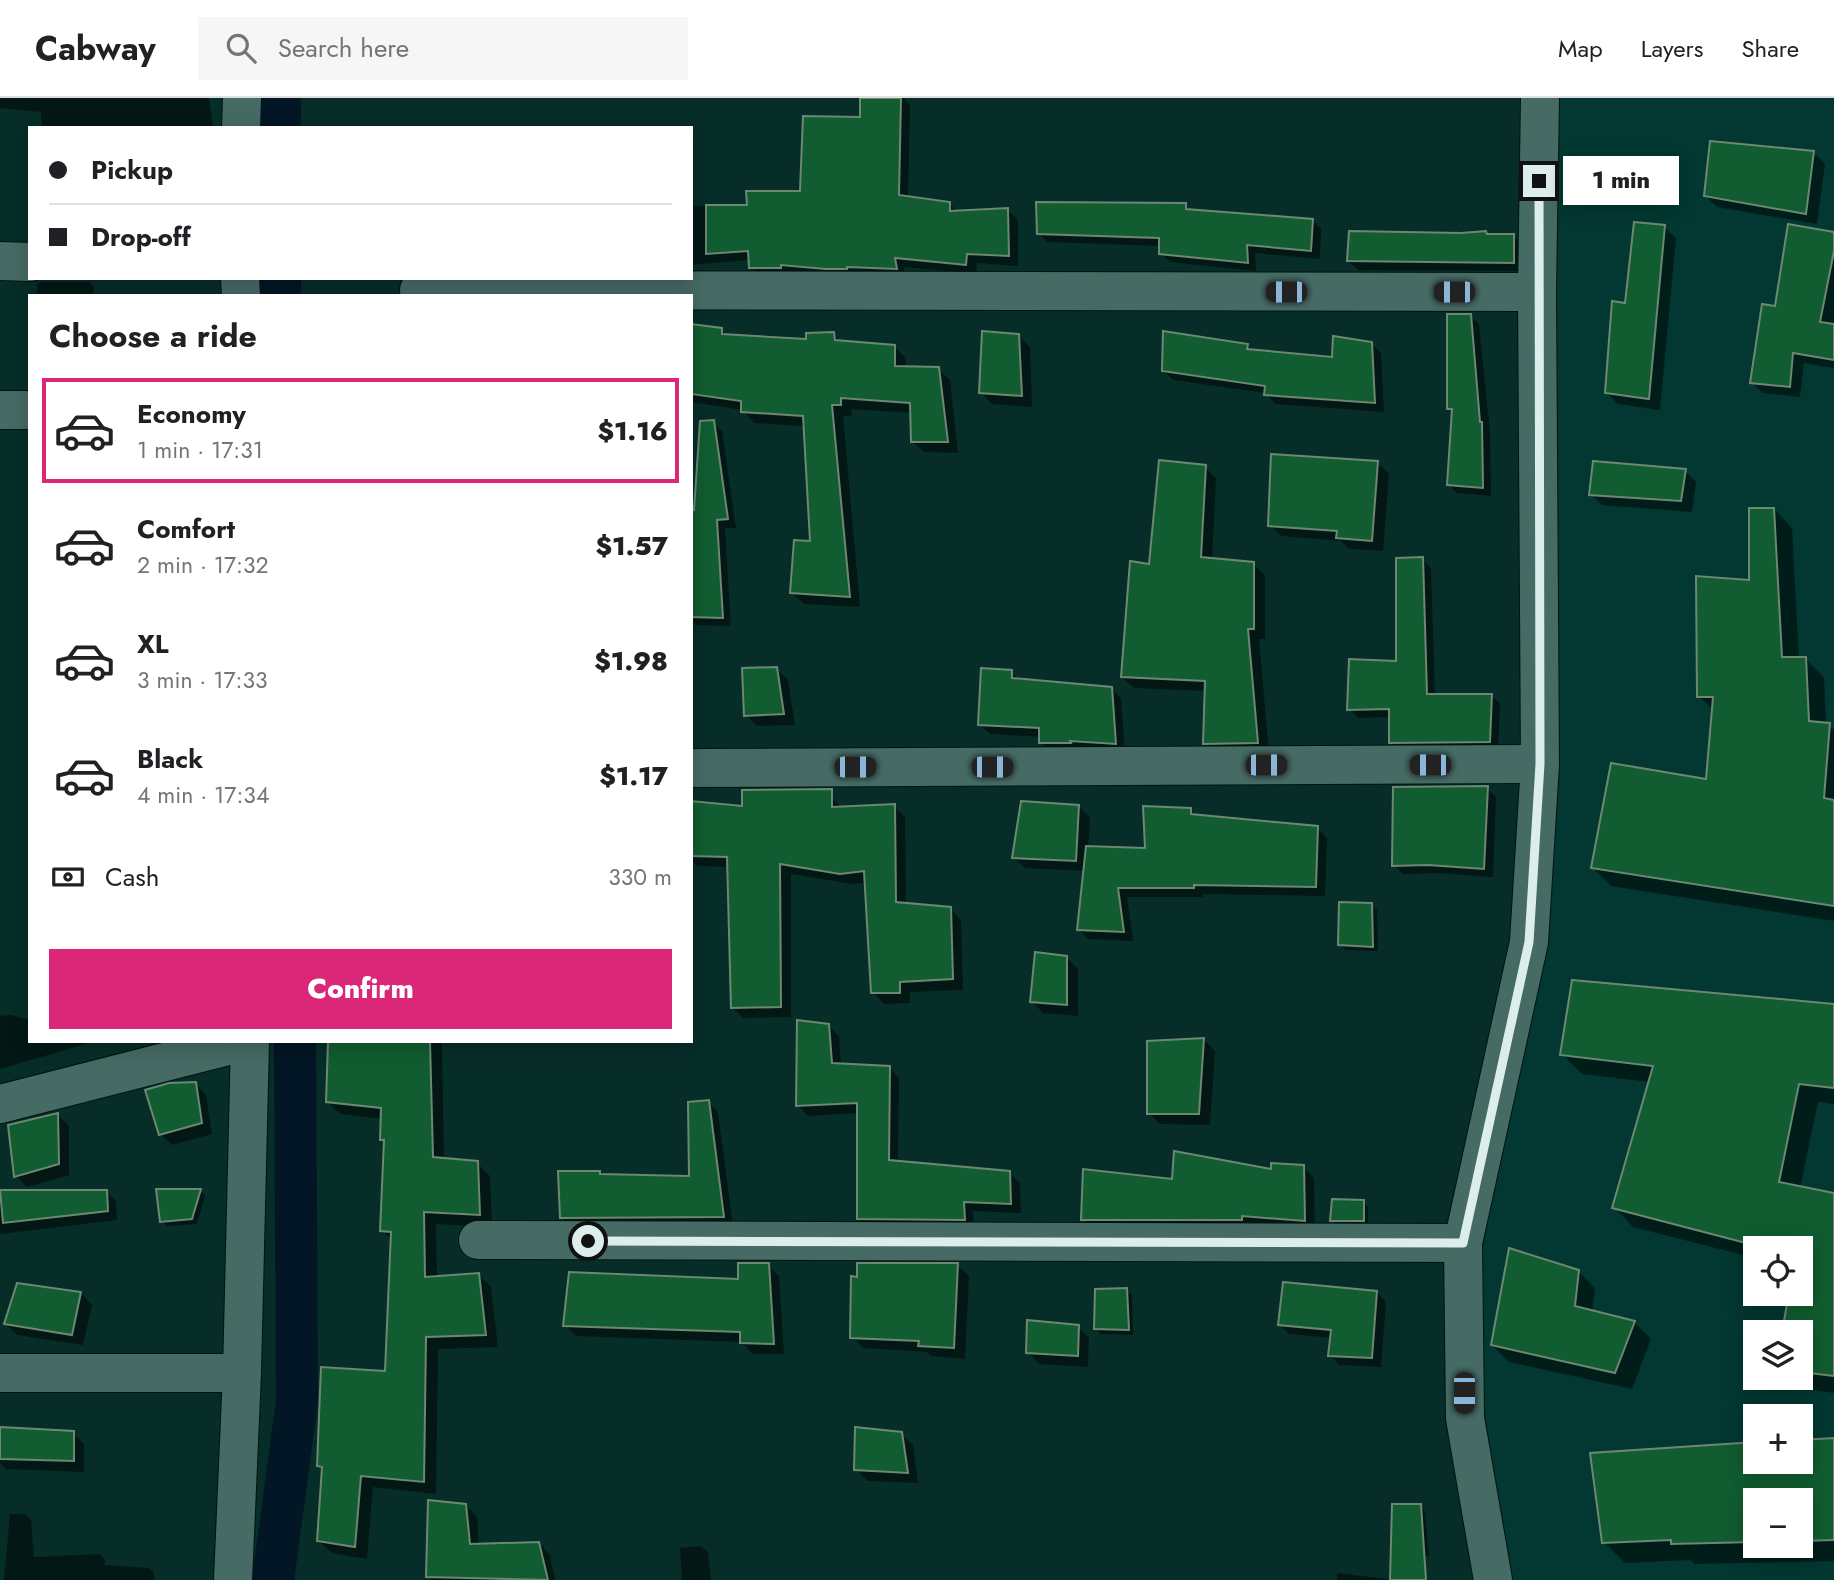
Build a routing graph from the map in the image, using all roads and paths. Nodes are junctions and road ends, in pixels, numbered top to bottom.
1 (242, 98) edge
2 (1540, 98) edge
3 (241, 126) edge
4 (0, 261) edge
5 (28, 262) edge
6 (419, 290) dead end
7 (1537, 292) junction
8 (0, 410) edge
9 (28, 410) edge
10 (1540, 764) junction
11 (693, 768) edge
12 (241, 1043) edge
13 (249, 1043) edge
14 (0, 1104) edge
15 (478, 1240) dead end
16 (1463, 1243) junction
17 (0, 1373) edge
18 (242, 1373) junction
19 (233, 1580) edge
20 (1493, 1580) edge

1 - 3 street
2 - 7 street
4 - 5 street
6 - 7 street
7 - 10 street
8 - 9 street
10 - 11 street
10 - 16 street
12 - 14 street
13 - 18 street
15 - 16 street
16 - 20 street
17 - 18 street
18 - 19 street

